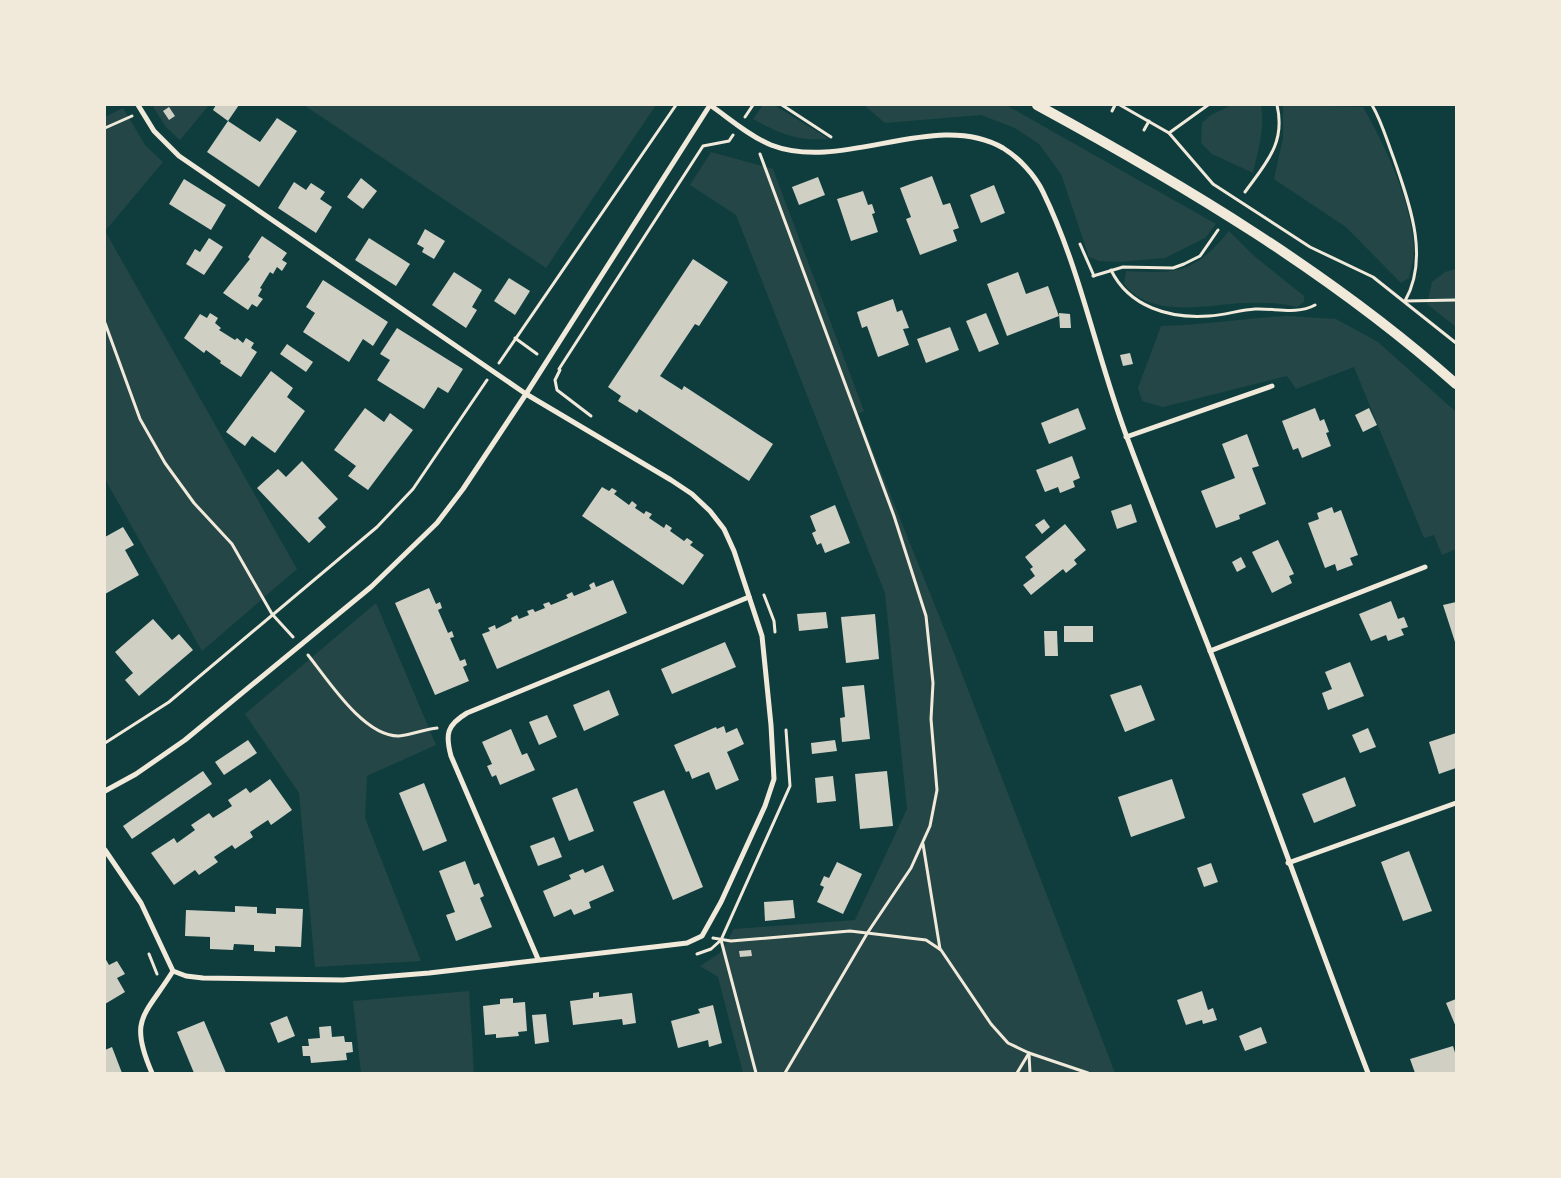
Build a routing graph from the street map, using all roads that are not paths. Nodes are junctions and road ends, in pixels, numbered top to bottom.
1 (138, 105) edge
2 (710, 105) edge
3 (1037, 105) edge
4 (1456, 384) edge
5 (1272, 386) dead end
6 (526, 394) junction
7 (1126, 437) junction
8 (1425, 567) dead end
9 (749, 597) junction
10 (1210, 651) junction
11 (105, 791) edge
12 (1456, 803) edge
13 (105, 850) edge
14 (1288, 863) junction
15 (538, 959) junction
16 (173, 971) junction
17 (152, 1073) edge
18 (1368, 1073) edge

1 - 6 street
2 - 6 street
2 - 7 street
3 - 4 main road
5 - 7 street
6 - 9 street
6 - 11 street
7 - 10 street
8 - 10 street
9 - 15 street
9 - 15 street
10 - 14 street
12 - 14 street
13 - 16 street
14 - 18 street
15 - 16 street
16 - 17 street

